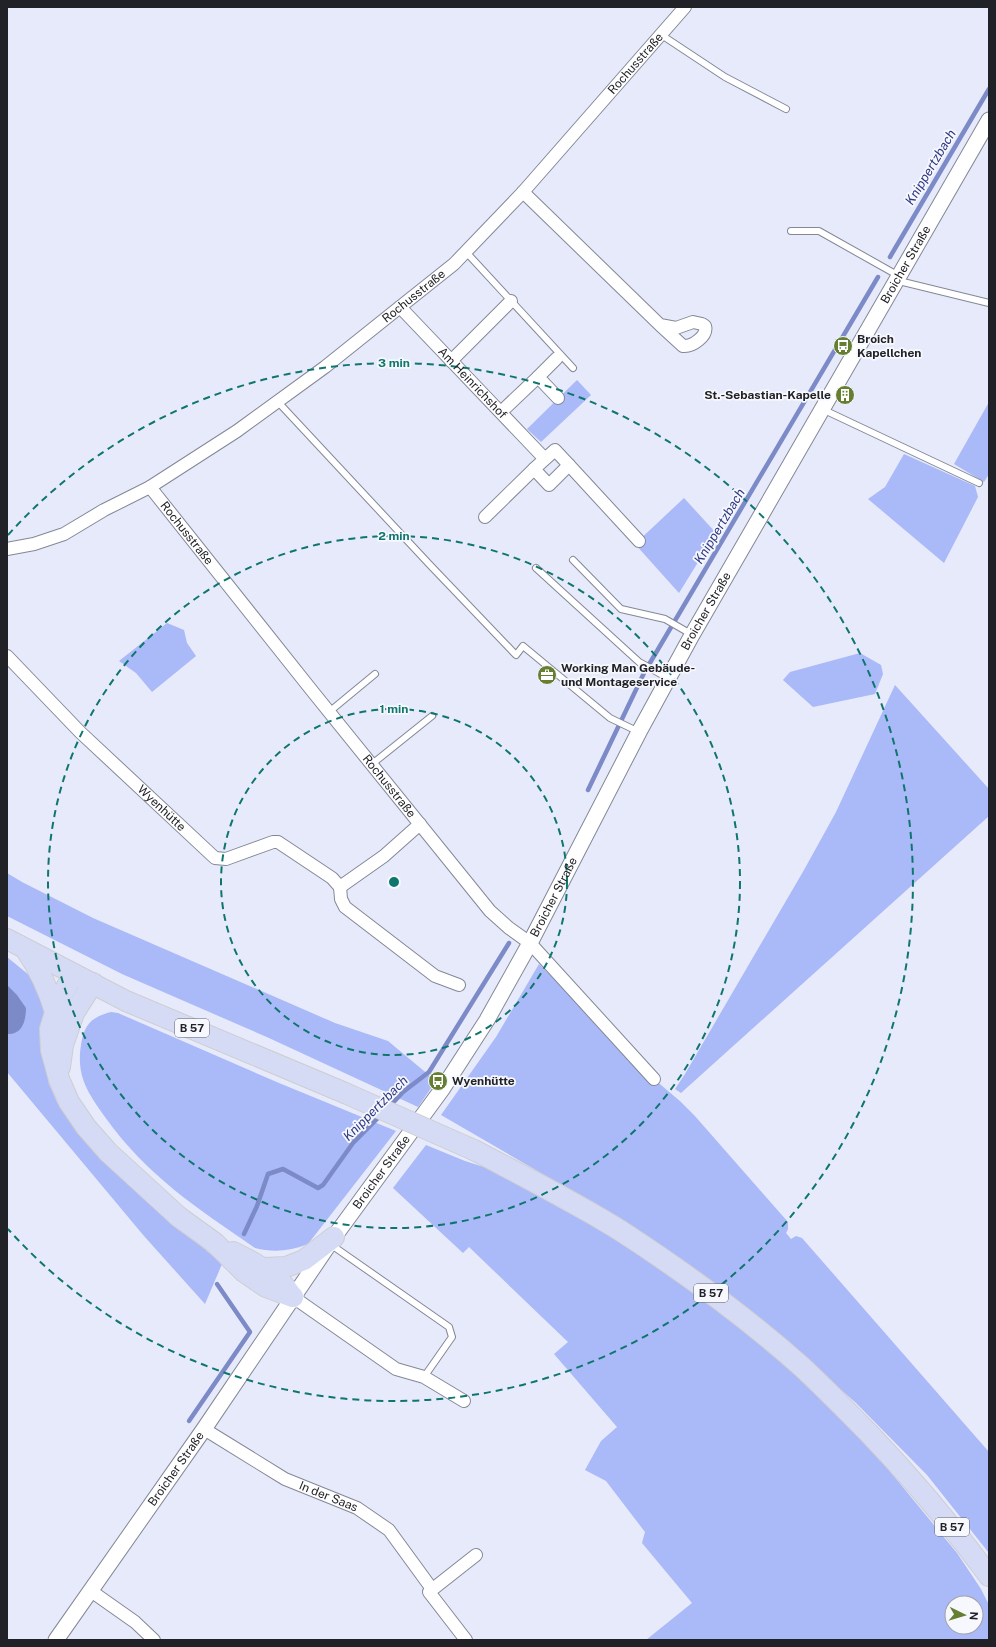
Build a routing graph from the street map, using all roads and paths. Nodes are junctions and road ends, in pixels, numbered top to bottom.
1 (685, 7) edge
2 (660, 34) junction
3 (786, 109) dead end
4 (989, 120) edge
5 (523, 192) junction
6 (791, 231) dead end
7 (466, 252) junction
8 (898, 277) junction
9 (511, 301) junction
10 (989, 303) edge
11 (400, 307) junction
12 (660, 325) dead end
13 (557, 358) dead end
14 (451, 361) junction
15 (573, 368) dead end
16 (538, 377) junction
17 (558, 398) dead end
18 (278, 402) junction
19 (822, 410) junction
20 (501, 412) junction
21 (545, 459) junction
22 (569, 465) junction
23 (534, 469) junction
24 (979, 483) dead end
25 (150, 487) junction
26 (485, 517) dead end
27 (639, 541) dead end
28 (7, 549) edge
29 (573, 560) dead end
30 (536, 568) dead end
31 (687, 632) junction
32 (7, 656) edge
33 (375, 674) dead end
34 (662, 675) junction
35 (329, 712) junction
36 (432, 716) dead end
37 (634, 730) junction
38 (372, 764) junction
39 (420, 824) junction
40 (340, 887) junction
41 (7, 938) edge
42 (530, 943) junction
43 (24, 948) junction
44 (74, 974) junction
45 (93, 983) junction
46 (459, 986) dead end
47 (55, 1011) junction
48 (59, 1079) junction
49 (654, 1079) dead end
50 (332, 1240) junction
51 (215, 1243) junction
52 (264, 1268) junction
53 (293, 1296) junction
54 (424, 1377) junction
55 (464, 1401) dead end
56 (204, 1429) junction
57 (476, 1555) dead end
58 (989, 1576) edge
59 (432, 1589) junction
60 (91, 1590) junction
61 (56, 1640) edge
62 (154, 1640) edge
63 (466, 1640) edge

1 - 2 street, Rochusstraße
2 - 3 lane
2 - 5 street, Rochusstraße
4 - 8 street, Broicher Straße
5 - 7 street, Rochusstraße
5 - 12 street
6 - 8 lane
7 - 9 lane
7 - 11 street, Rochusstraße
8 - 10 lane
8 - 19 street, Broicher Straße
9 - 14 street
9 - 15 lane
11 - 14 street, Am Heinrichshof
11 - 18 street, Rochusstraße
13 - 16 street
14 - 20 street, Am Heinrichshof
16 - 17 street
16 - 20 street
18 - 25 street, Rochusstraße
18 - 37 lane
19 - 24 lane
19 - 31 street, Broicher Straße
20 - 21 street, Am Heinrichshof
21 - 22 street
21 - 23 street
22 - 23 street
22 - 27 street
23 - 26 street
25 - 28 street
25 - 35 street, Rochusstraße
29 - 31 lane
30 - 34 lane
31 - 34 street, Broicher Straße
32 - 40 street, Wyenhütte
33 - 35 lane
34 - 37 street, Broicher Straße
35 - 38 street, Rochusstraße
36 - 38 lane
37 - 42 street, Broicher Straße
38 - 39 street, Rochusstraße
39 - 40 street
39 - 42 street, Rochusstraße
40 - 46 street
41 - 43 main road, B 57
42 - 49 street, Broicher Straße
42 - 50 street, Broicher Straße
43 - 44 main road, B 57
43 - 47 main road
44 - 45 main road, B 57
44 - 47 main road
45 - 48 main road
45 - 58 main road, B 57, bridge
47 - 48 main road
48 - 51 main road
50 - 52 main road
50 - 53 street, Broicher Straße
50 - 54 lane
51 - 52 main road
51 - 53 main road
52 - 53 main road
53 - 54 street
53 - 56 street, Broicher Straße
54 - 55 street
56 - 59 street, In der Saas
56 - 60 street, Broicher Straße
57 - 59 street
59 - 63 street, In der Saas
60 - 61 street, Broicher Straße
60 - 62 street

